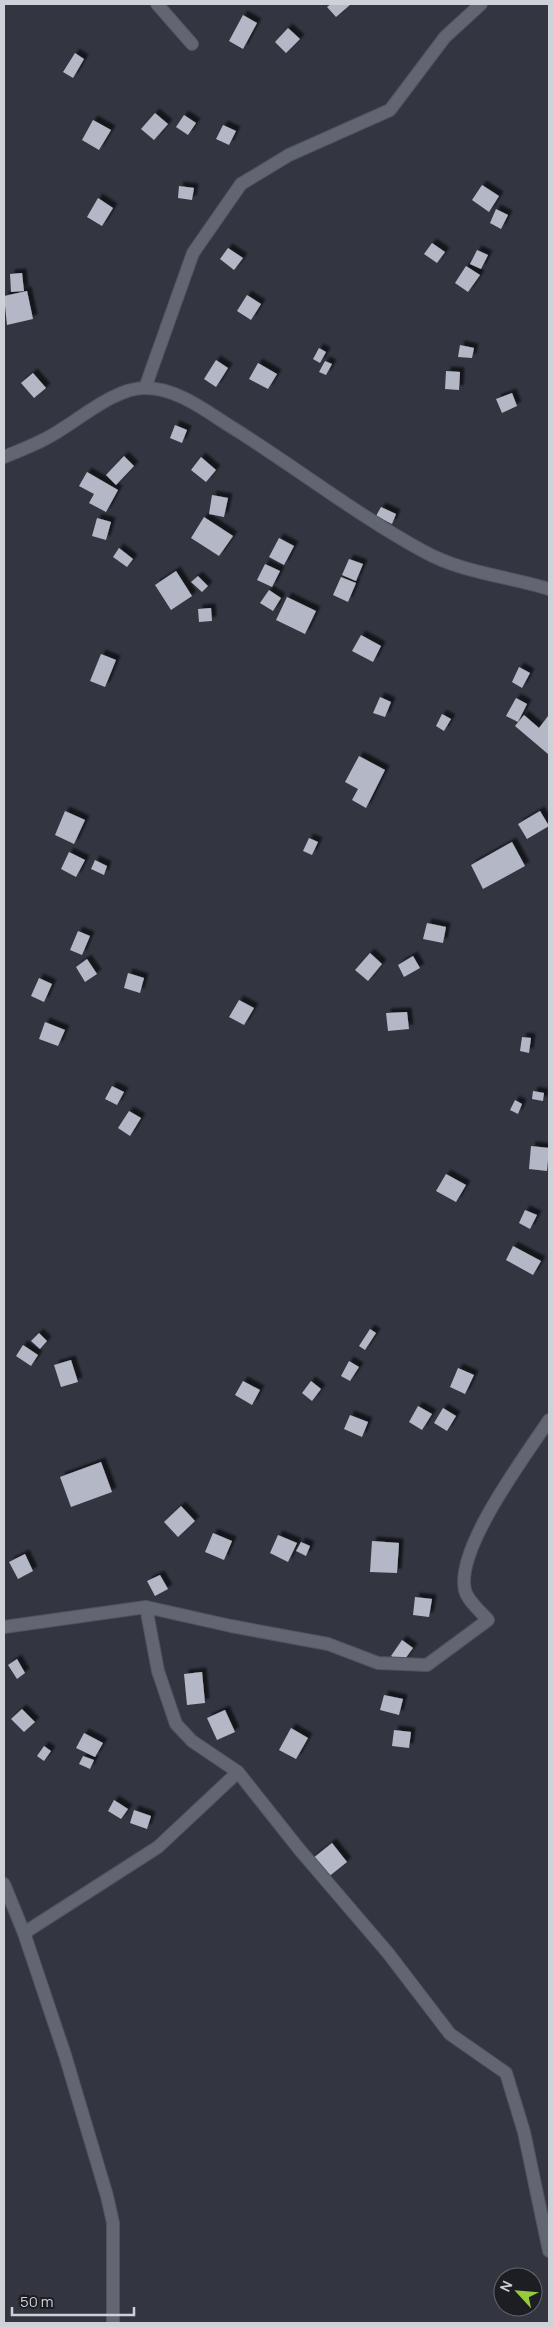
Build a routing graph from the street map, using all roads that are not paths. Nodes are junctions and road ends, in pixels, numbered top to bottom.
1 (157, 4) edge
2 (481, 4) edge
3 (192, 44) dead end
4 (144, 388) junction
5 (4, 457) edge
6 (549, 588) edge
7 (549, 1420) edge
8 (146, 1607) junction
9 (4, 1627) edge
10 (238, 1772) junction
11 (4, 1884) edge
12 (24, 1934) junction
13 (549, 2252) edge
14 (113, 2323) edge

1 - 3 street
2 - 4 street
4 - 5 street
4 - 6 street
7 - 8 street
8 - 9 street
8 - 10 street
10 - 12 street
10 - 13 street
11 - 12 street
12 - 14 street

